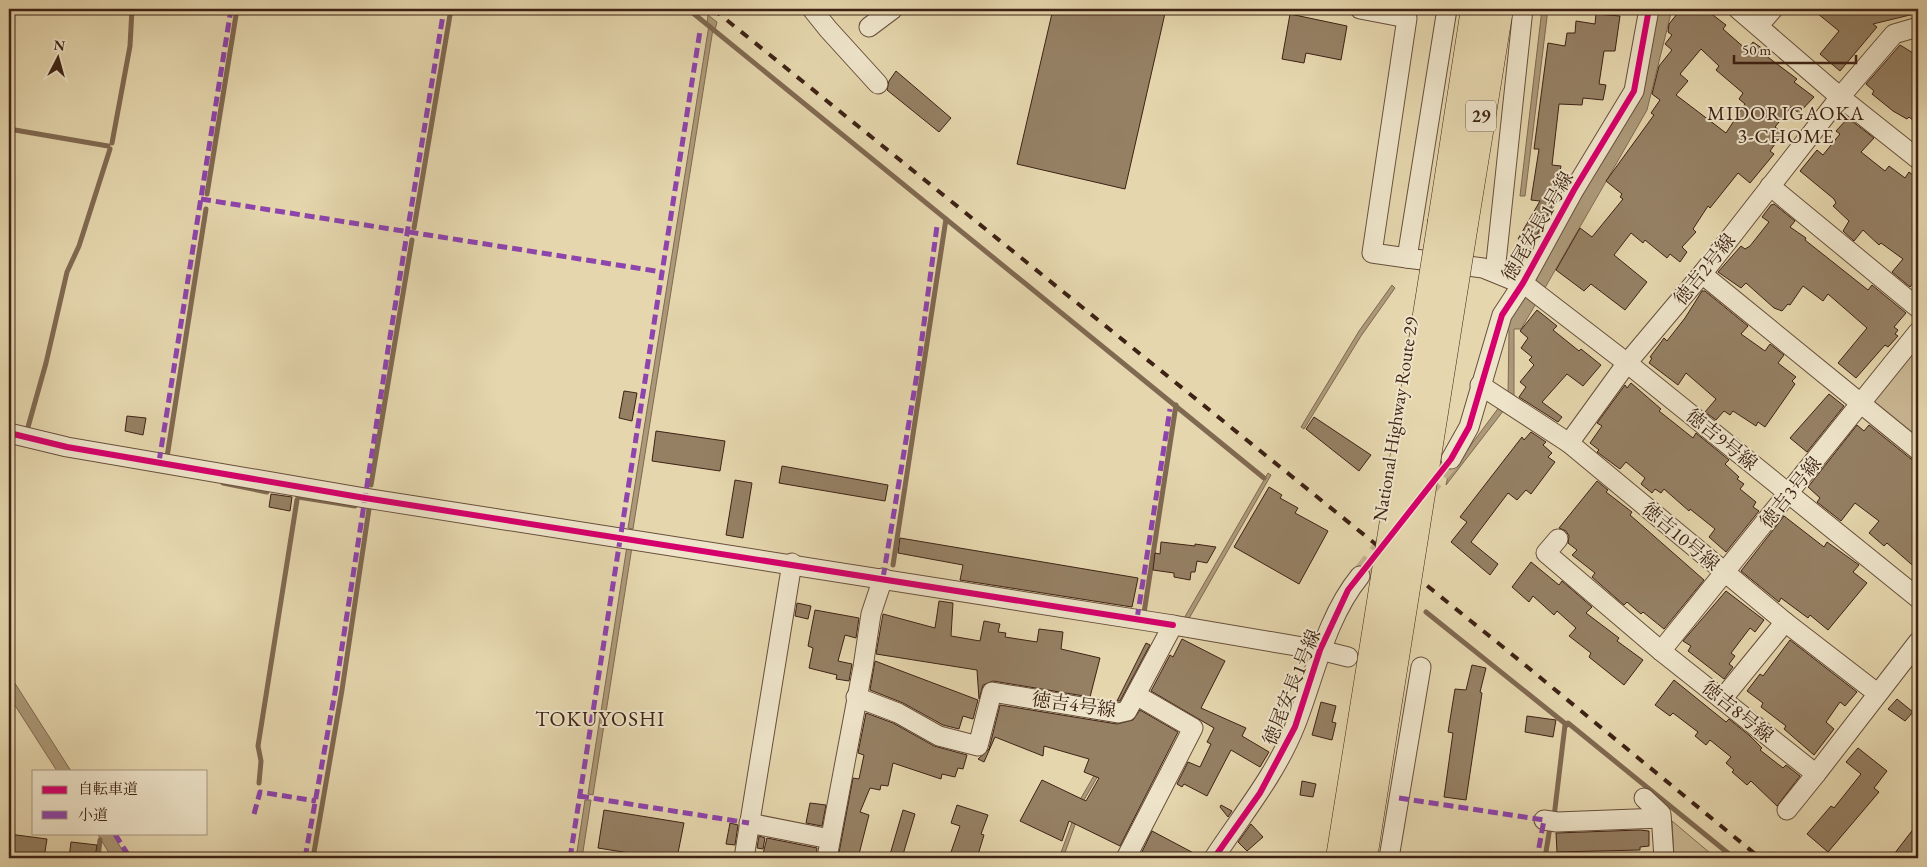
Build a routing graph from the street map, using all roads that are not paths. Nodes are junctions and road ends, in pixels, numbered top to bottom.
1 (812, 9) edge
2 (894, 9) edge
3 (1447, 9) edge
4 (1475, 9) edge
5 (1499, 9) edge
6 (1523, 9) edge
7 (1649, 9) edge
8 (1738, 9) edge
9 (1772, 9) edge
10 (1371, 10) edge
11 (1759, 25) junction
12 (869, 27) dead end
13 (1918, 28) edge
14 (878, 84) dead end
15 (1840, 97) junction
16 (1918, 159) edge
17 (1770, 186) junction
18 (1453, 223) junction
19 (1407, 258) junction
20 (1495, 272) junction
21 (1702, 274) junction
22 (1525, 285) junction
23 (1918, 308) edge
24 (1918, 332) edge
25 (1627, 363) junction
26 (1480, 385) junction
27 (1862, 404) junction
28 (9, 433) edge
29 (1569, 443) junction
30 (1918, 450) edge
31 (1451, 459) tunnel mouth
32 (1788, 493) junction
33 (1558, 539) dead end
34 (792, 563) junction
35 (1726, 573) junction
36 (1360, 576) tunnel mouth
37 (883, 578) junction
38 (1918, 598) edge
39 (1786, 622) junction
40 (1173, 625) junction
41 (1918, 642) edge
42 (1320, 650) junction
43 (1662, 651) junction
44 (1348, 657) dead end
45 (1421, 667) dead end
46 (1877, 693) junction
47 (1136, 695) junction
48 (856, 697) junction
49 (1722, 698) junction
50 (1816, 774) junction
51 (1644, 798) dead end
52 (1787, 810) dead end
53 (1661, 818) junction
54 (1544, 820) dead end
55 (749, 823) junction
56 (830, 839) junction
57 (744, 858) edge
58 (827, 858) edge
59 (1126, 858) edge
60 (1214, 858) edge
61 (1340, 858) edge
62 (1363, 858) edge
63 (1389, 858) edge
64 (1664, 858) edge

1 - 14 street
2 - 12 street
3 - 19 street
4 - 18 highway, National Highway Route 29 / 29
5 - 18 highway, National Highway Route 29 / 29
6 - 20 street
7 - 22 street, 徳尾安長1号線
8 - 11 street
9 - 11 street
10 - 19 street, 徳吉9号線
11 - 15 street
13 - 15 street, 徳吉2号線
15 - 16 street
15 - 17 street, 徳吉2号線
17 - 21 street, 徳吉2号線
17 - 23 street
18 - 61 highway, National Highway Route 29 / 29, bridge
18 - 62 highway, National Highway Route 29 / 29, bridge
19 - 20 street, 徳吉9号線
20 - 22 street, 徳吉9号線
21 - 25 street, 徳吉2号線
21 - 27 street
22 - 25 street, 徳吉9号線
22 - 26 street, 徳尾安長1号線
24 - 27 street, 徳吉3号線
25 - 29 street, 徳吉2号線
25 - 32 street, 徳吉9号線
26 - 29 street, 徳吉10号線
26 - 31 street, 徳尾安長1号線
27 - 30 street
27 - 32 street, 徳吉3号線
28 - 34 street
29 - 35 street, 徳吉10号線
32 - 35 street, 徳吉3号線
32 - 38 street, 徳吉9号線
33 - 43 street, 徳吉8号線
34 - 37 street
34 - 55 street
35 - 39 street, 徳吉10号線
35 - 43 street, 徳吉3号線
36 - 42 street, 徳尾安長1号線
37 - 40 street
37 - 48 street
39 - 46 street, 徳吉10号線
39 - 49 street
40 - 42 street
40 - 47 street, 徳吉4号線
41 - 46 street
42 - 44 street
42 - 60 street, 徳尾安長1号線
43 - 49 street, 徳吉8号線
45 - 63 street
46 - 50 street
47 - 48 street, 徳吉4号線
47 - 59 street
48 - 56 street
49 - 50 street, 徳吉8号線
50 - 52 street
51 - 53 street
53 - 54 street
53 - 64 street
55 - 56 street
55 - 57 street
56 - 58 street

